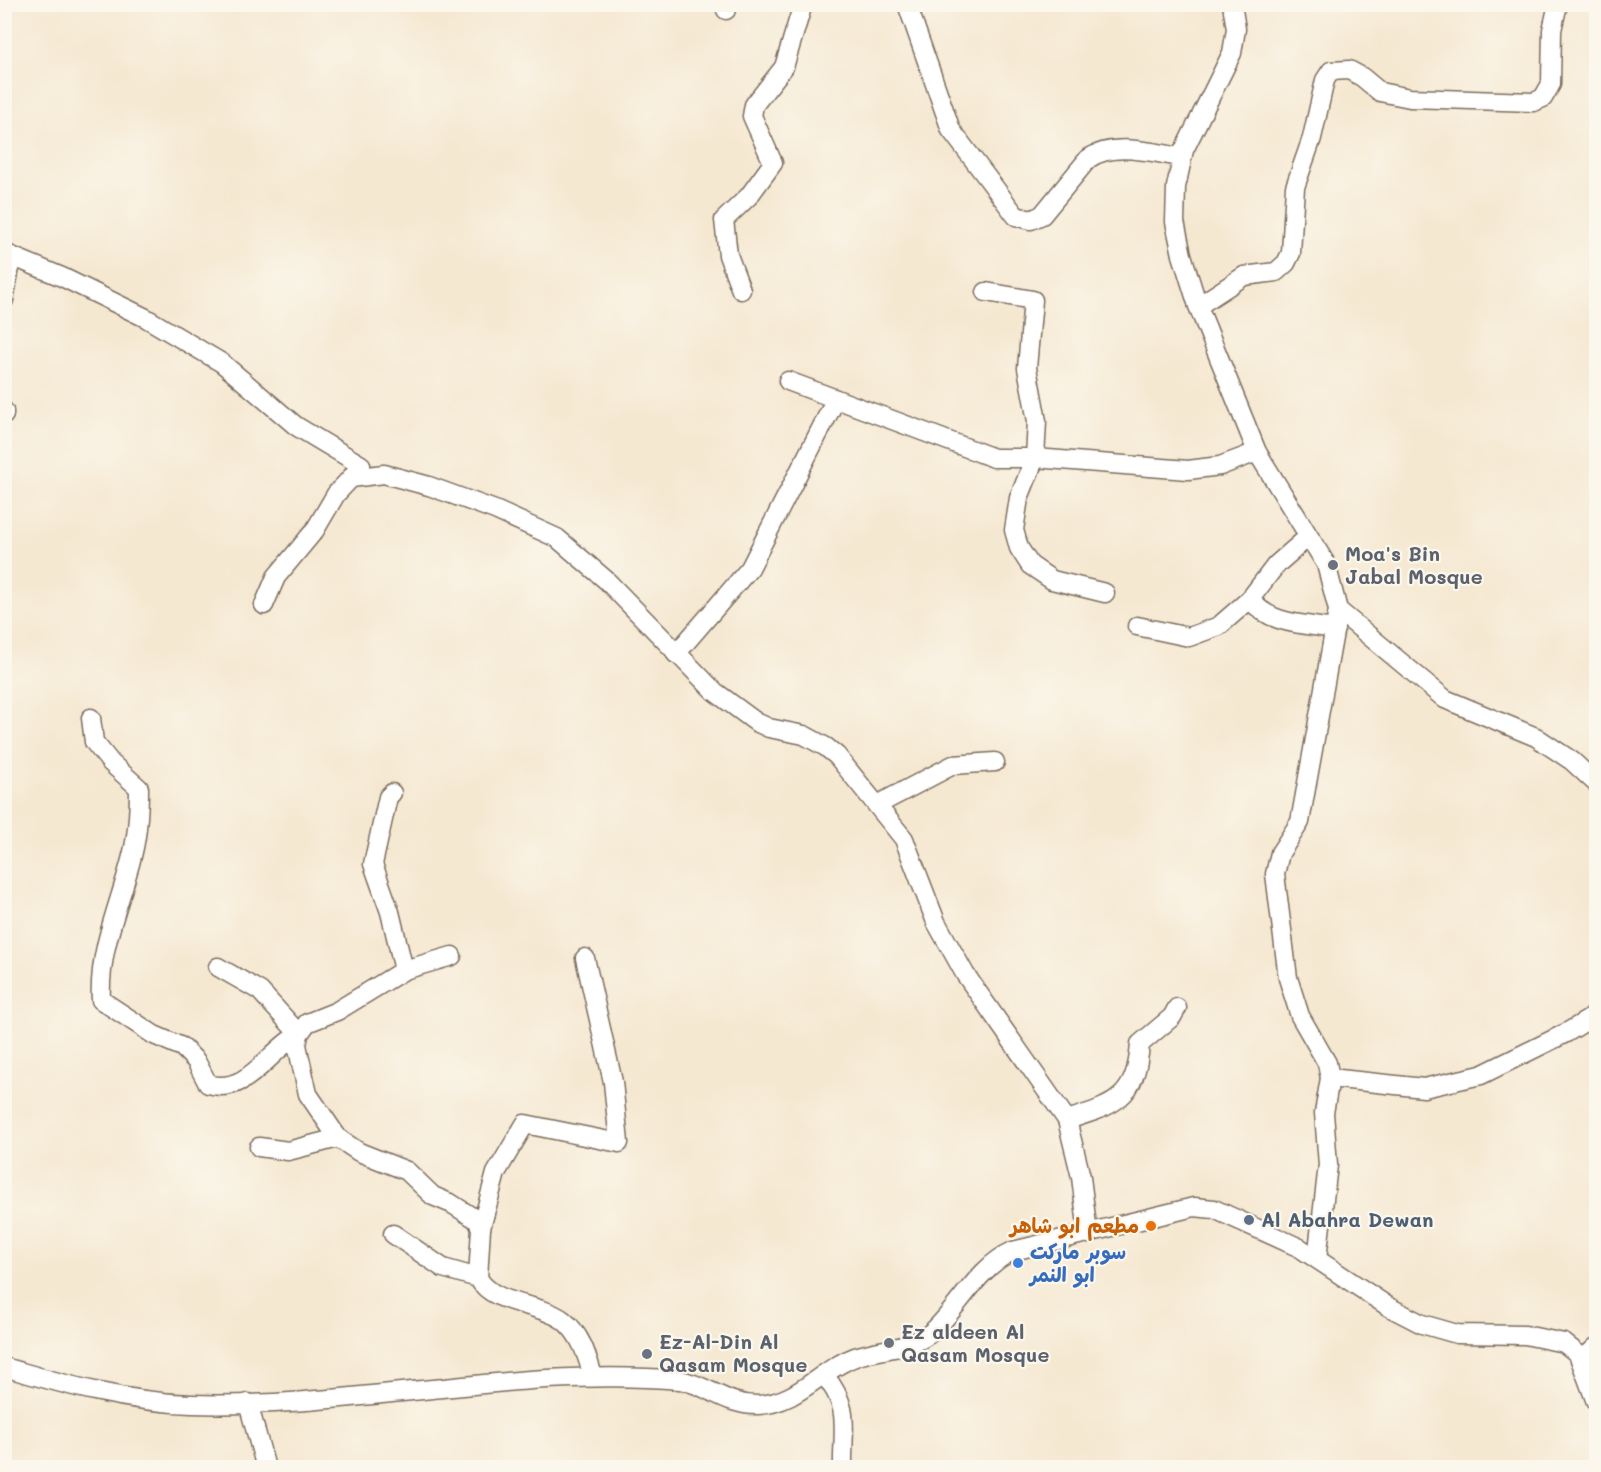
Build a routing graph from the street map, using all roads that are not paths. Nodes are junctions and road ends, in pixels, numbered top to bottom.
1 (803, 4) edge
2 (907, 4) edge
3 (1232, 4) edge
4 (1558, 4) edge
5 (1182, 157) junction
6 (8, 255) edge
7 (741, 290) dead end
8 (986, 292) dead end
9 (4, 300) edge
10 (1198, 306) junction
11 (788, 381) dead end
12 (836, 399) junction
13 (4, 411) edge
14 (4, 415) edge
15 (1257, 452) junction
16 (1035, 458) junction
17 (374, 470) dead end
18 (351, 478) junction
19 (1308, 537) junction
20 (1106, 592) dead end
21 (1250, 600) junction
22 (264, 605) dead end
23 (1338, 610) junction
24 (1137, 626) dead end
25 (1335, 629) junction
26 (676, 654) junction
27 (91, 718) dead end
28 (995, 762) dead end
29 (1596, 783) edge
30 (392, 793) dead end
31 (877, 805) junction
32 (452, 956) dead end
33 (585, 958) dead end
34 (218, 967) dead end
35 (404, 970) junction
36 (1177, 1008) dead end
37 (1596, 1015) edge
38 (299, 1034) junction
39 (1330, 1078) junction
40 (1067, 1120) junction
41 (338, 1138) junction
42 (259, 1147) dead end
43 (481, 1228) junction
44 (393, 1234) dead end
45 (1088, 1234) junction
46 (1317, 1259) junction
47 (478, 1278) junction
48 (1596, 1347) edge
49 (1581, 1361) junction
50 (4, 1367) edge
51 (824, 1375) junction
52 (593, 1376) junction
53 (1596, 1402) edge
54 (248, 1403) junction
55 (266, 1467) edge
56 (843, 1467) edge

1 - 7 street
2 - 5 street
3 - 5 street
4 - 10 street
5 - 10 street
6 - 9 street
6 - 18 street
8 - 16 street
10 - 15 street
11 - 12 street
12 - 16 street
12 - 26 street
13 - 14 street
15 - 16 street
15 - 19 street
16 - 20 street
17 - 18 street
18 - 22 street
18 - 26 street
19 - 21 street
19 - 23 street
21 - 24 street
21 - 25 street
23 - 25 street
23 - 29 street
25 - 39 street
26 - 31 street
27 - 38 street
28 - 31 street
30 - 35 street
31 - 40 street
32 - 35 street
33 - 43 street
34 - 38 street
35 - 38 street
36 - 40 street
37 - 39 street
38 - 41 street
39 - 46 street
40 - 45 street
41 - 42 street
41 - 43 street
43 - 47 street
44 - 47 street
45 - 46 street
45 - 51 street
46 - 49 street
47 - 52 street
48 - 49 street
49 - 53 street
50 - 54 street
51 - 52 street
51 - 56 street
52 - 54 street
54 - 55 street

